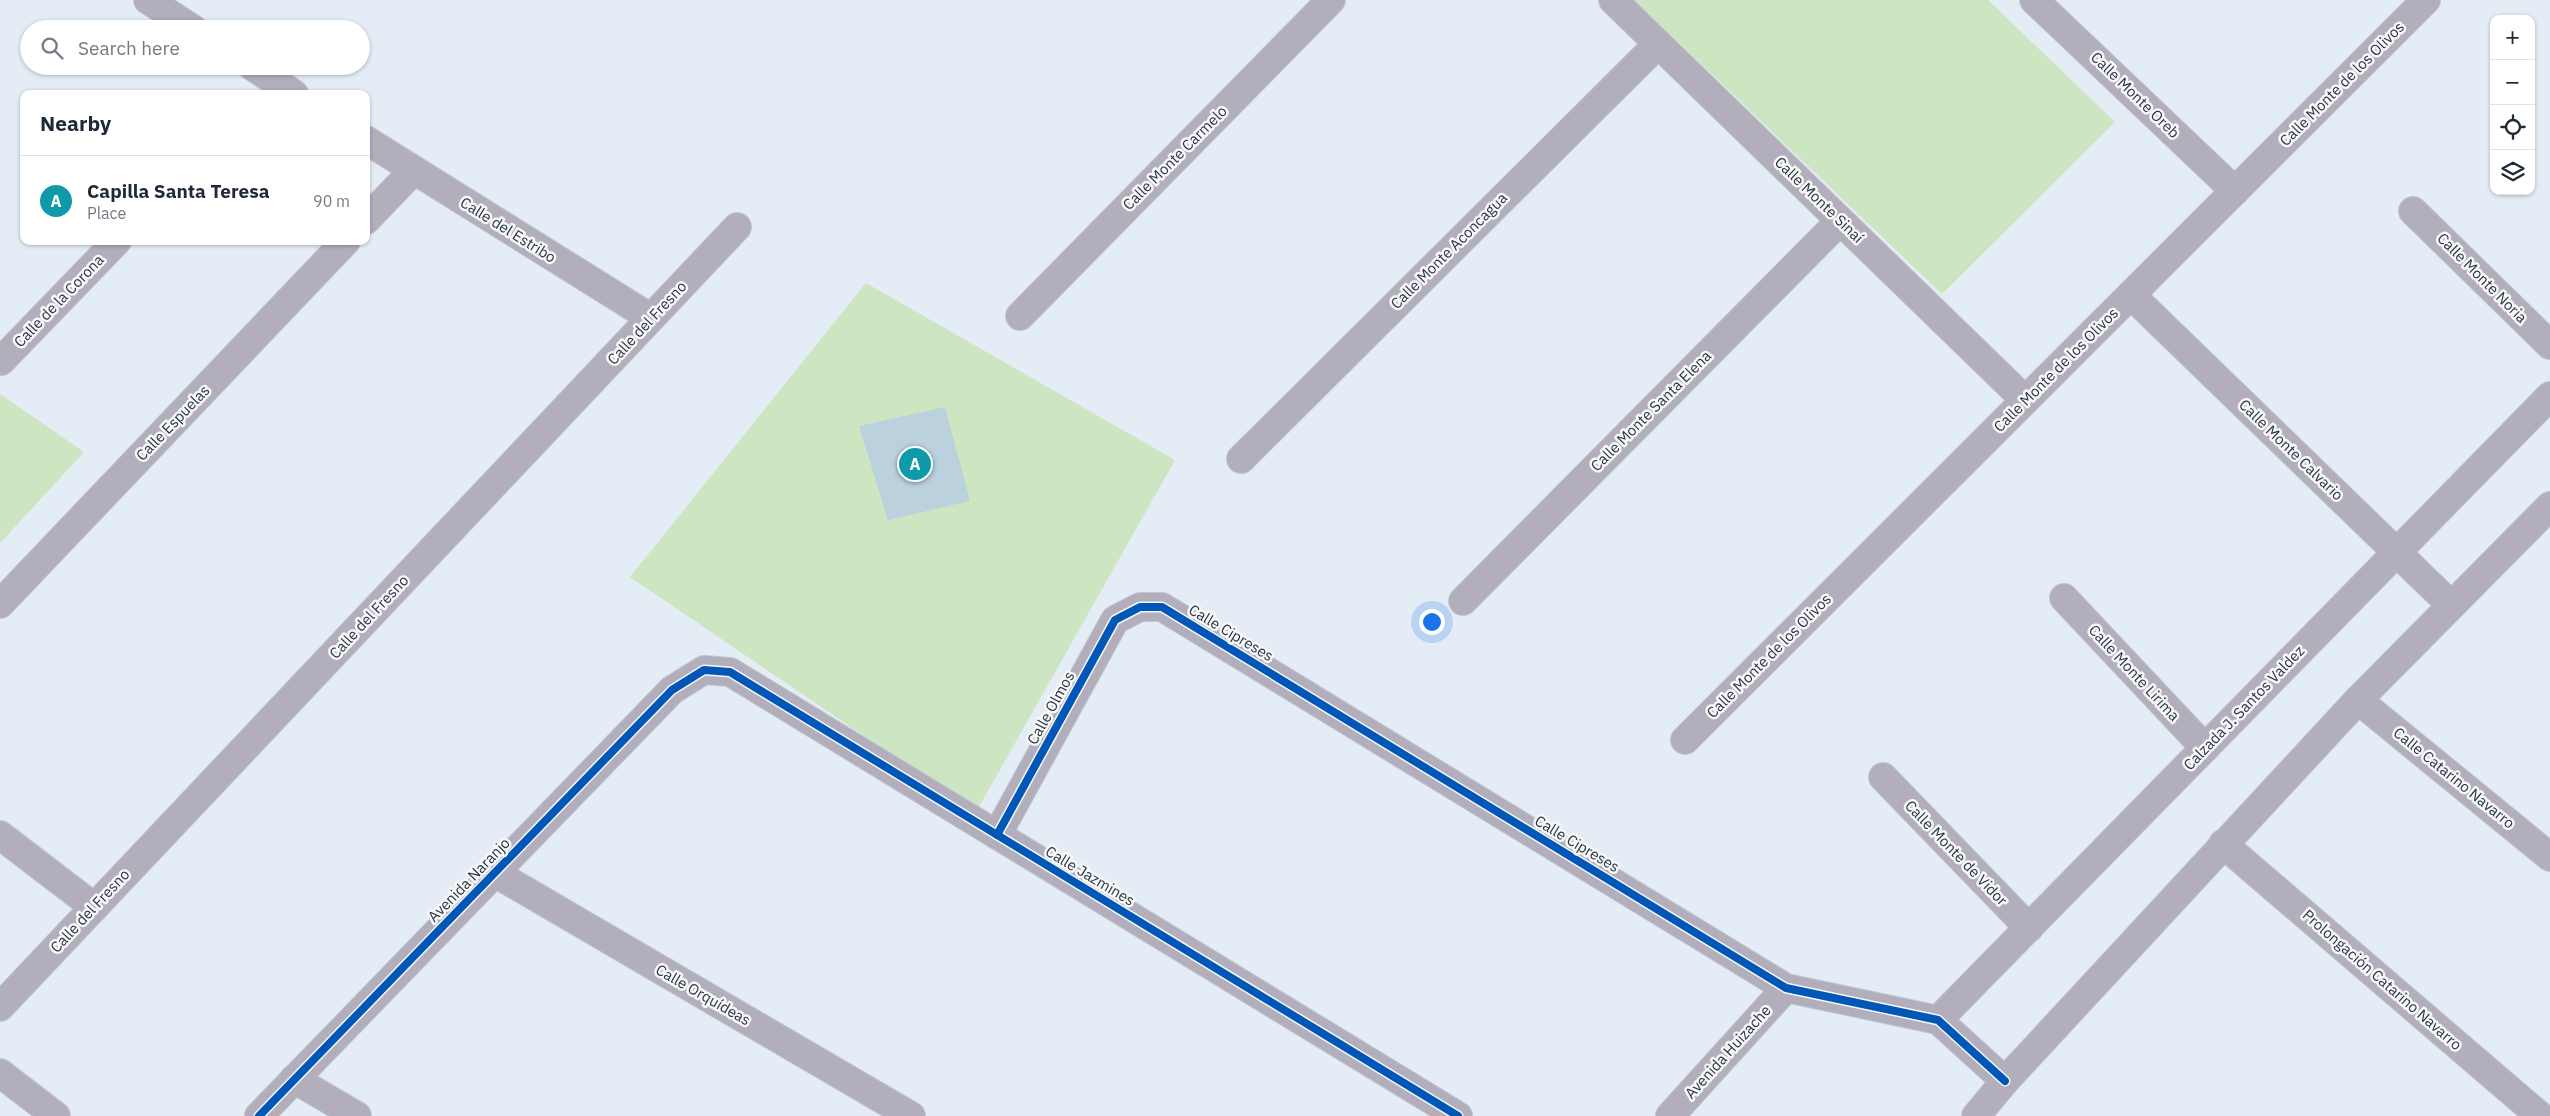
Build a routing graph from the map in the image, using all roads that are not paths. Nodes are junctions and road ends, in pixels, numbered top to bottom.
1 (148, 0) edge
2 (1331, 0) edge
3 (1613, 0) edge
4 (2426, 0) edge
5 (2041, 2) edge
6 (179, 20) edge
7 (1658, 44) junction
8 (370, 143) edge
9 (413, 171) junction
10 (2235, 191) junction
11 (2413, 211) dead end
12 (370, 216) edge
13 (1840, 221) junction
14 (737, 227) dead end
15 (113, 245) edge
16 (342, 245) edge
17 (2131, 295) junction
18 (1020, 316) dead end
19 (651, 318) junction
20 (2550, 346) edge
21 (1, 361) edge
22 (2550, 396) edge
23 (2025, 400) junction
24 (1241, 458) dead end
25 (2550, 506) edge
26 (2397, 552) junction
27 (2064, 598) dead end
28 (1463, 601) dead end
29 (0, 604) edge
30 (2451, 605) junction
31 (1140, 607) joint
32 (704, 670) joint
33 (2358, 700) junction
34 (1686, 740) dead end
35 (2205, 748) junction
36 (1883, 777) dead end
37 (0, 835) edge
38 (997, 835) junction
39 (2224, 844) junction
40 (2550, 857) edge
41 (496, 873) junction
42 (94, 906) junction
43 (2029, 928) junction
44 (1786, 988) junction
45 (0, 1007) edge
46 (1938, 1020) junction
47 (0, 1073) edge
48 (294, 1079) junction
49 (2005, 1081) junction
50 (56, 1116) edge
51 (260, 1116) edge
52 (357, 1116) edge
53 (911, 1116) edge
54 (1458, 1116) edge
55 (1670, 1116) edge
56 (1976, 1116) edge
57 (2540, 1116) edge

1 - 6 street
2 - 18 street, Calle Monte Carmelo
3 - 7 street, Calle Monte Sinaí
4 - 10 street, Calle Monte de los Olivos
5 - 10 street, Calle Monte Oreb
7 - 13 street, Calle Monte Sinaí
7 - 24 street, Calle Monte Aconcagua
8 - 9 street, Calle del Estribo
9 - 12 street
9 - 19 street, Calle del Estribo
10 - 17 street, Calle Monte de los Olivos
11 - 20 street, Calle Monte Noria
13 - 23 street, Calle Monte Sinaí
13 - 28 street, Calle Monte Santa Elena
14 - 19 street, Calle del Fresno
15 - 21 street, Calle de la Corona
16 - 29 street, Calle Espuelas
17 - 23 street, Calle Monte de los Olivos
17 - 26 street, Calle Monte Calvario
19 - 42 street, Calle del Fresno
22 - 26 street, Calzada J. Santos Valdez
23 - 34 street, Calle Monte de los Olivos
25 - 30 street
26 - 30 street, Calle Monte Calvario
26 - 35 street, Calzada J. Santos Valdez
27 - 35 street, Calle Monte Lirima
30 - 33 street
31 - 38 street, Calle Olmos
31 - 44 street, Calle Cipreses
32 - 38 street, Calle Jazmines
32 - 41 street, Avenida Naranjo
33 - 39 street
33 - 40 street, Calle Catarino Navarro
35 - 43 street, Calzada J. Santos Valdez
36 - 43 street, Calle Monte de Vidor
37 - 42 street
38 - 54 street, Calle Jazmines
39 - 49 street
39 - 57 street, Prolongación Catarino Navarro
41 - 48 street, Avenida Naranjo
41 - 53 street, Calle Orquídeas
42 - 45 street, Calle del Fresno
43 - 46 street, Calzada J. Santos Valdez
44 - 46 street, Calle Cipreses
44 - 55 street, Avenida Huizache
46 - 49 street
47 - 50 street
48 - 51 street, Avenida Naranjo
48 - 52 street
49 - 56 street

